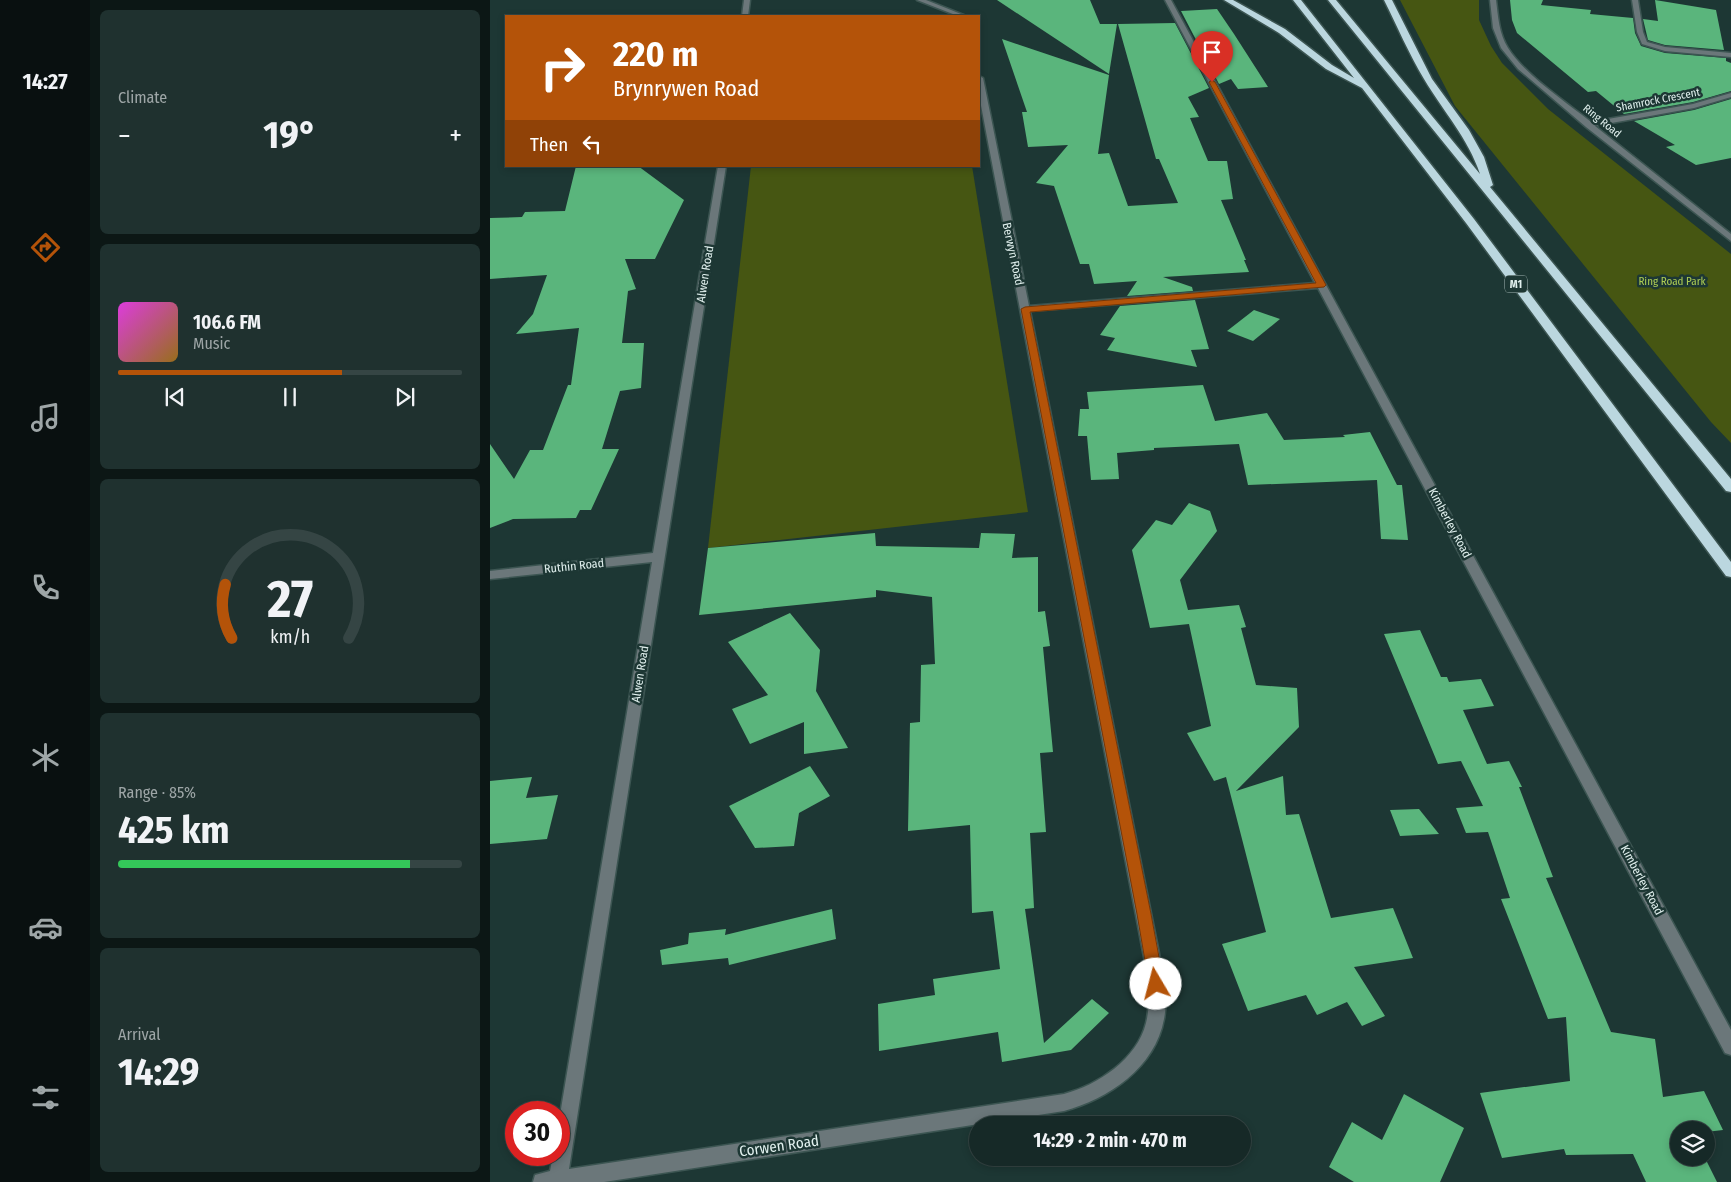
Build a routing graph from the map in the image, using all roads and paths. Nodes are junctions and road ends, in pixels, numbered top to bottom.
1 (920, 0) edge
2 (1168, 0) edge
3 (1228, 0) edge
4 (1297, 0) edge
5 (1332, 0) edge
6 (1388, 0) edge
7 (1494, 0) edge
8 (1635, 0) edge
9 (748, 2) edge
10 (745, 15) edge
11 (960, 15) edge
12 (1731, 55) edge
13 (980, 83) edge
14 (1371, 92) junction
15 (1731, 95) edge
16 (1588, 125) junction
17 (722, 167) edge
18 (1491, 194) junction
19 (1731, 238) edge
20 (1322, 285) junction
21 (1025, 309) junction
22 (1731, 488) edge
23 (658, 557) junction
24 (1731, 572) edge
25 (490, 575) edge
26 (1731, 1047) edge
27 (1016, 1111) joint
28 (553, 1181) edge

1 - 11 street
2 - 20 street, Kimberley Road
3 - 14 highway
4 - 14 highway, M1
5 - 18 highway
6 - 18 highway
7 - 16 street, Ring Road
8 - 12 street
9 - 10 street
13 - 21 street, Berwyn Road
14 - 24 highway, M1
15 - 16 street, Shamrock Crescent
16 - 19 street, Ring Road
17 - 23 street, Alwen Road
18 - 22 highway
20 - 21 street
20 - 26 street, Kimberley Road
21 - 27 street, Berwyn Road
23 - 25 street, Ruthin Road
23 - 28 street, Alwen Road
27 - 28 street, Corwen Road

